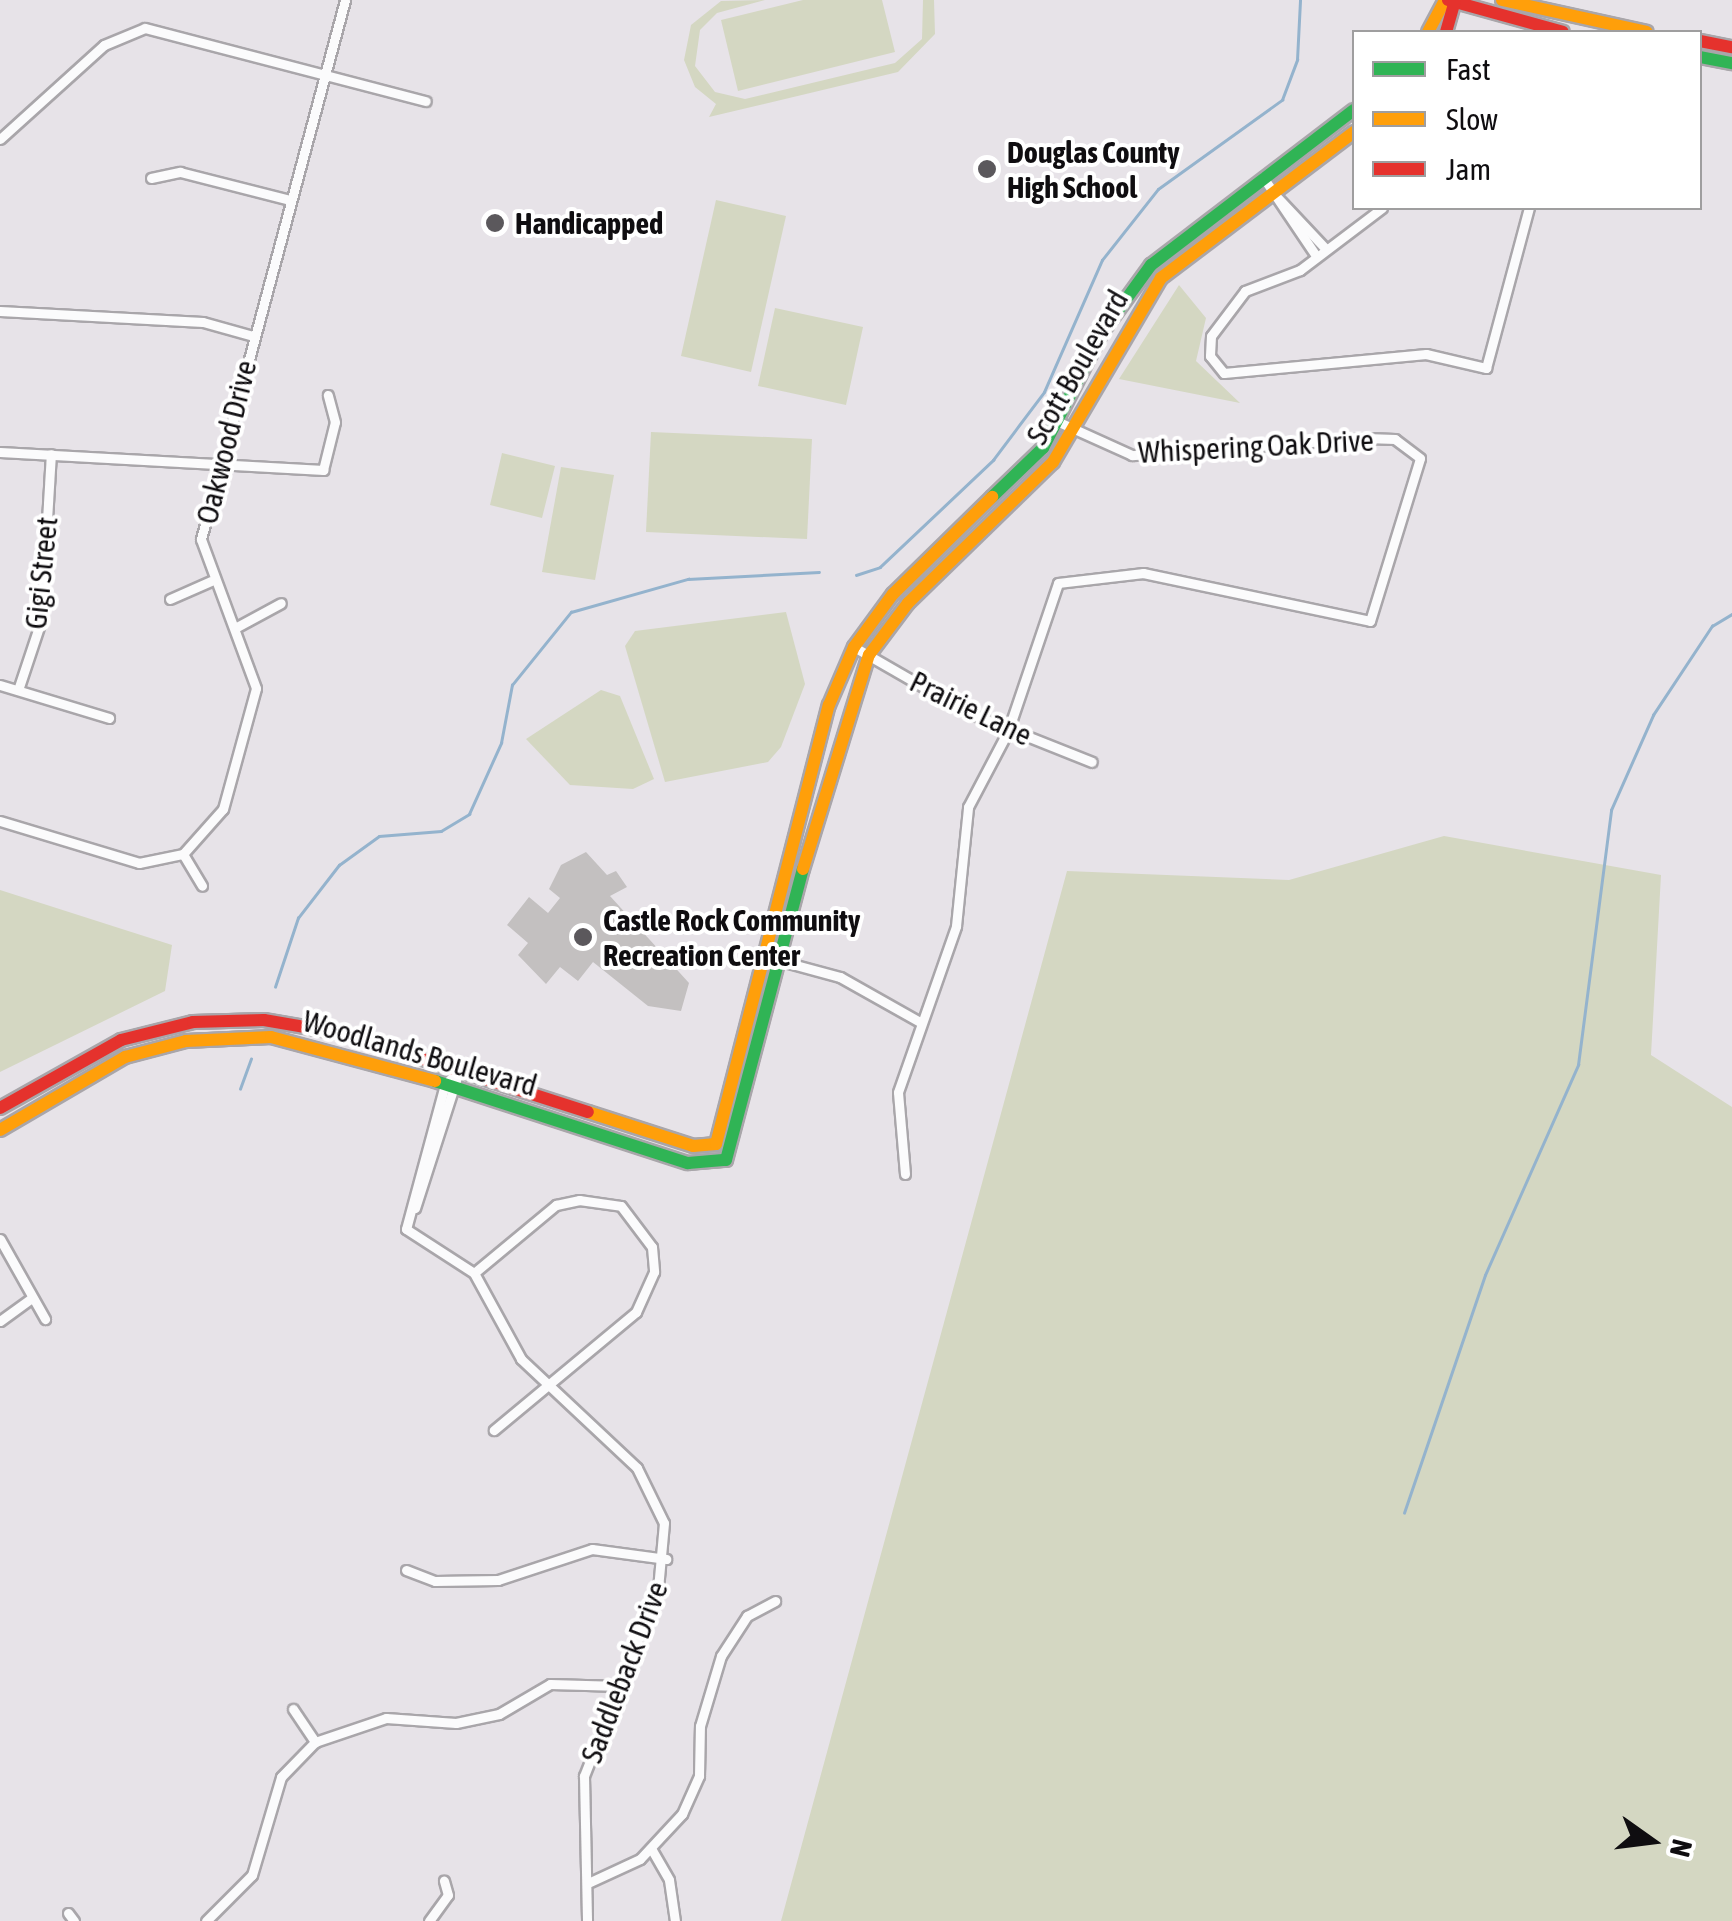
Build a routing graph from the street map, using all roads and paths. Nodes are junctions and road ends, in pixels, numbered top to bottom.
1 (345, 0) edge
2 (1502, 0) edge
3 (1451, 1) edge
4 (1429, 30) edge
5 (1446, 30) edge
6 (1556, 30) edge
7 (1638, 30) edge
8 (1702, 41) edge
9 (1732, 47) edge
10 (1702, 57) edge
11 (1732, 62) edge
12 (326, 74) junction
13 (426, 102) dead end
14 (1352, 111) edge
15 (1352, 134) edge
16 (0, 139) edge
17 (151, 178) dead end
18 (1262, 178) junction
19 (1275, 194) junction
20 (290, 200) junction
21 (1379, 210) edge
22 (1528, 210) edge
23 (1325, 248) junction
24 (1316, 256) junction
25 (0, 311) edge
26 (253, 336) junction
27 (328, 395) dead end
28 (1059, 422) junction
29 (1074, 430) junction
30 (0, 452) edge
31 (51, 454) junction
32 (220, 464) junction
33 (211, 581) junction
34 (170, 598) dead end
35 (281, 603) dead end
36 (235, 628) junction
37 (854, 647) junction
38 (868, 655) junction
39 (0, 685) edge
40 (18, 690) junction
41 (109, 718) dead end
42 (1008, 731) junction
43 (1092, 762) dead end
44 (0, 821) edge
45 (183, 854) junction
46 (202, 886) dead end
47 (766, 956) junction
48 (783, 961) junction
49 (920, 1022) junction
50 (459, 1071) junction
51 (445, 1084) junction
52 (460, 1089) junction
53 (0, 1108) edge
54 (0, 1130) edge
55 (712, 1147) joint
56 (720, 1164) joint
57 (904, 1174) dead end
58 (406, 1229) junction
59 (0, 1240) edge
60 (0, 1254) edge
61 (12, 1266) junction
62 (474, 1273) junction
63 (32, 1298) junction
64 (45, 1319) dead end
65 (0, 1321) edge
66 (544, 1388) junction
67 (494, 1430) dead end
68 (666, 1559) junction
69 (406, 1570) dead end
70 (775, 1601) dead end
71 (621, 1686) junction
72 (293, 1709) dead end
73 (315, 1742) junction
74 (652, 1850) junction
75 (444, 1881) dead end
76 (588, 1884) junction
77 (206, 1921) edge
78 (428, 1921) edge
79 (587, 1921) edge
80 (675, 1921) edge

1 - 12 street, Oakwood Drive
2 - 7 street
3 - 4 street
3 - 5 street
3 - 6 street
8 - 9 street
10 - 11 street
12 - 13 street
12 - 16 street
12 - 20 street, Oakwood Drive
14 - 18 street, Scott Boulevard
15 - 19 street, Scott Boulevard
17 - 20 street
18 - 19 street
18 - 28 street, Scott Boulevard
19 - 23 street
19 - 24 street
19 - 29 street, Scott Boulevard
20 - 26 street, Oakwood Drive
21 - 23 street
22 - 24 street
23 - 24 street
25 - 26 street
26 - 32 street, Oakwood Drive
27 - 32 street
28 - 29 street, Whispering Oak Drive
28 - 37 street, Scott Boulevard
29 - 38 street, Scott Boulevard
29 - 42 street, Whispering Oak Drive
30 - 31 street
31 - 32 street
31 - 40 street, Gigi Street
32 - 33 street, Oakwood Drive
33 - 34 street
33 - 36 street, Oakwood Drive
35 - 36 street
36 - 45 street, Oakwood Drive
37 - 38 street, Prairie Lane
37 - 47 street, Scott Boulevard
38 - 42 street, Prairie Lane
38 - 48 street, Scott Boulevard
39 - 40 street
40 - 41 street
42 - 43 street, Prairie Lane
42 - 49 street, Whispering Oak Drive
44 - 45 street
45 - 46 street
47 - 48 street
47 - 55 street, Scott Boulevard
48 - 49 street
48 - 56 street, Scott Boulevard
49 - 57 street, Whispering Oak Drive
50 - 51 street
50 - 52 street
50 - 53 street, Woodlands Boulevard
50 - 55 street, Woodlands Boulevard
51 - 52 street, Woodlands Boulevard
51 - 54 street, Woodlands Boulevard
51 - 58 street
52 - 56 street, Woodlands Boulevard
52 - 58 street
58 - 62 street, Saddleback Drive
59 - 61 street
60 - 61 street
61 - 63 street
62 - 66 street, Saddleback Drive
62 - 66 street
63 - 64 street
63 - 65 street
66 - 67 street
66 - 68 street, Saddleback Drive
68 - 69 street
68 - 71 street, Saddleback Drive
70 - 74 street
71 - 73 street
71 - 76 street, Saddleback Drive
72 - 73 street
73 - 77 street
74 - 76 street
74 - 80 street
75 - 78 street
76 - 79 street, Saddleback Drive

